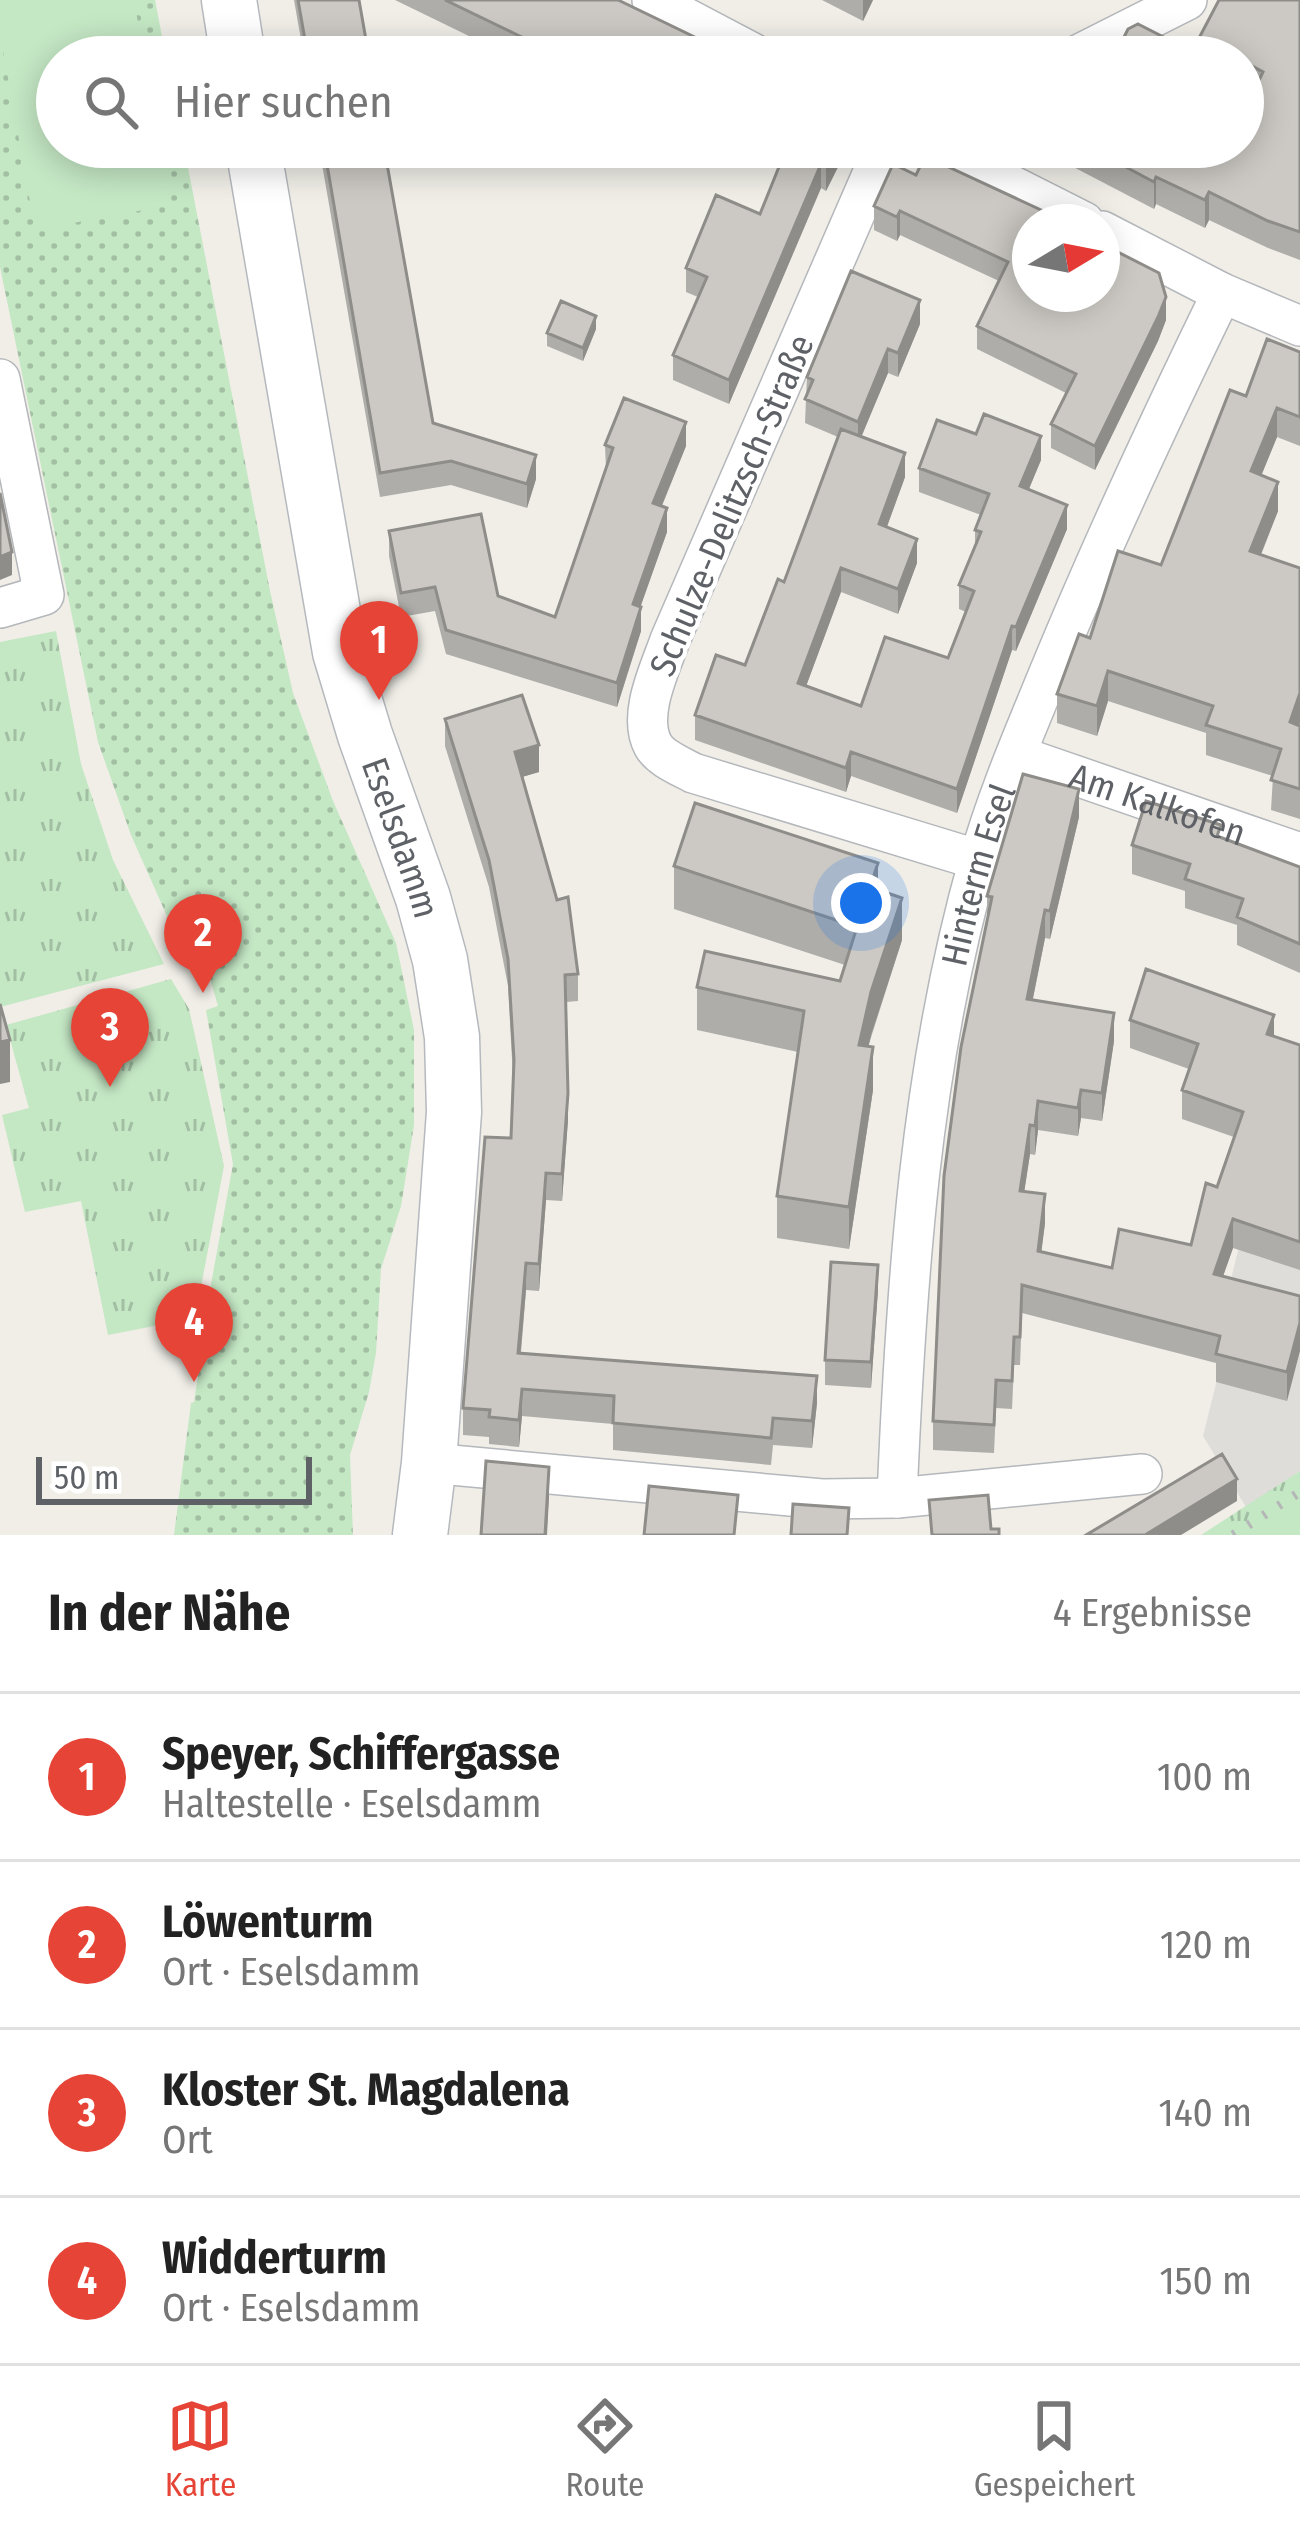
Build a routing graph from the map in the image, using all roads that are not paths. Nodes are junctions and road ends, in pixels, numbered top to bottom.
1 (229, 0) edge
2 (652, 0) edge
3 (1187, 0) edge
4 (235, 36) edge
5 (720, 36) edge
6 (1116, 36) edge
7 (257, 168) edge
8 (875, 168) edge
9 (1000, 168) edge
10 (1056, 204) edge
11 (1120, 240) edge
12 (1222, 293) junction
13 (1300, 326) edge
14 (0, 379) edge
15 (9, 458) edge
16 (0, 608) edge
17 (1016, 754) junction
18 (1300, 853) edge
19 (979, 860) junction
20 (429, 1463) junction
21 (1142, 1474) dead end
22 (897, 1498) junction
23 (420, 1535) edge

1 - 4 street
2 - 5 street
3 - 6 street
7 - 20 street, Eselsdamm
8 - 19 street, Schulze-Delitzsch-Straße
9 - 10 street
11 - 12 street
12 - 13 street
12 - 17 street, Hinterm Esel
14 - 15 street
15 - 16 street
17 - 18 street, Am Kalkofen
17 - 19 street, Hinterm Esel
19 - 22 street, Hinterm Esel
20 - 22 street
20 - 23 street, Eselsdamm
21 - 22 street

